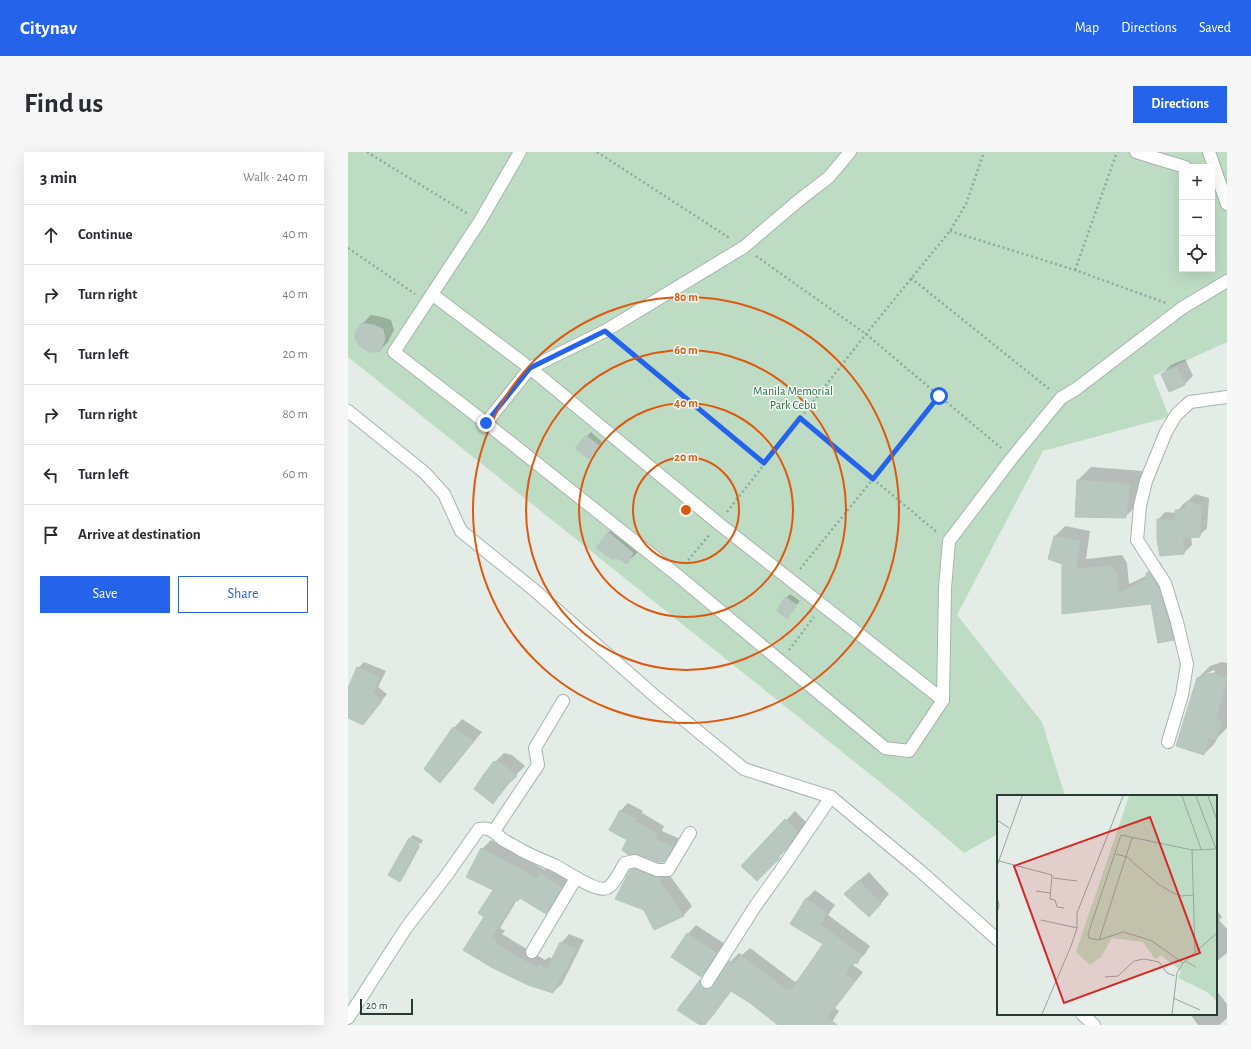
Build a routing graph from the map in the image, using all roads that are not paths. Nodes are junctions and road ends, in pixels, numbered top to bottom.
1 (520, 152) edge
2 (850, 152) edge
3 (1136, 152) edge
4 (1209, 152) edge
5 (1212, 164) edge
6 (1179, 165) edge
7 (1215, 176) edge
8 (1227, 204) edge
9 (1227, 281) edge
10 (430, 299) junction
11 (530, 368) junction
12 (1227, 397) edge
13 (348, 411) edge
14 (486, 423) junction
15 (943, 700) junction
16 (563, 702) dead end
17 (1168, 742) dead end
18 (830, 797) junction
19 (494, 831) junction
20 (690, 833) dead end
21 (576, 878) junction
22 (997, 939) edge
23 (532, 952) dead end
24 (707, 982) dead end
25 (1083, 1015) edge
26 (348, 1018) edge
27 (1094, 1025) edge

1 - 10 street
2 - 11 street
3 - 6 street
4 - 5 street
7 - 8 street
9 - 15 street
10 - 11 street
10 - 14 street
11 - 14 street
11 - 15 street
12 - 17 street
13 - 18 street
14 - 15 street
16 - 19 street
18 - 22 street
18 - 24 street
19 - 21 street
19 - 26 street
20 - 21 street
21 - 23 street
25 - 27 street

